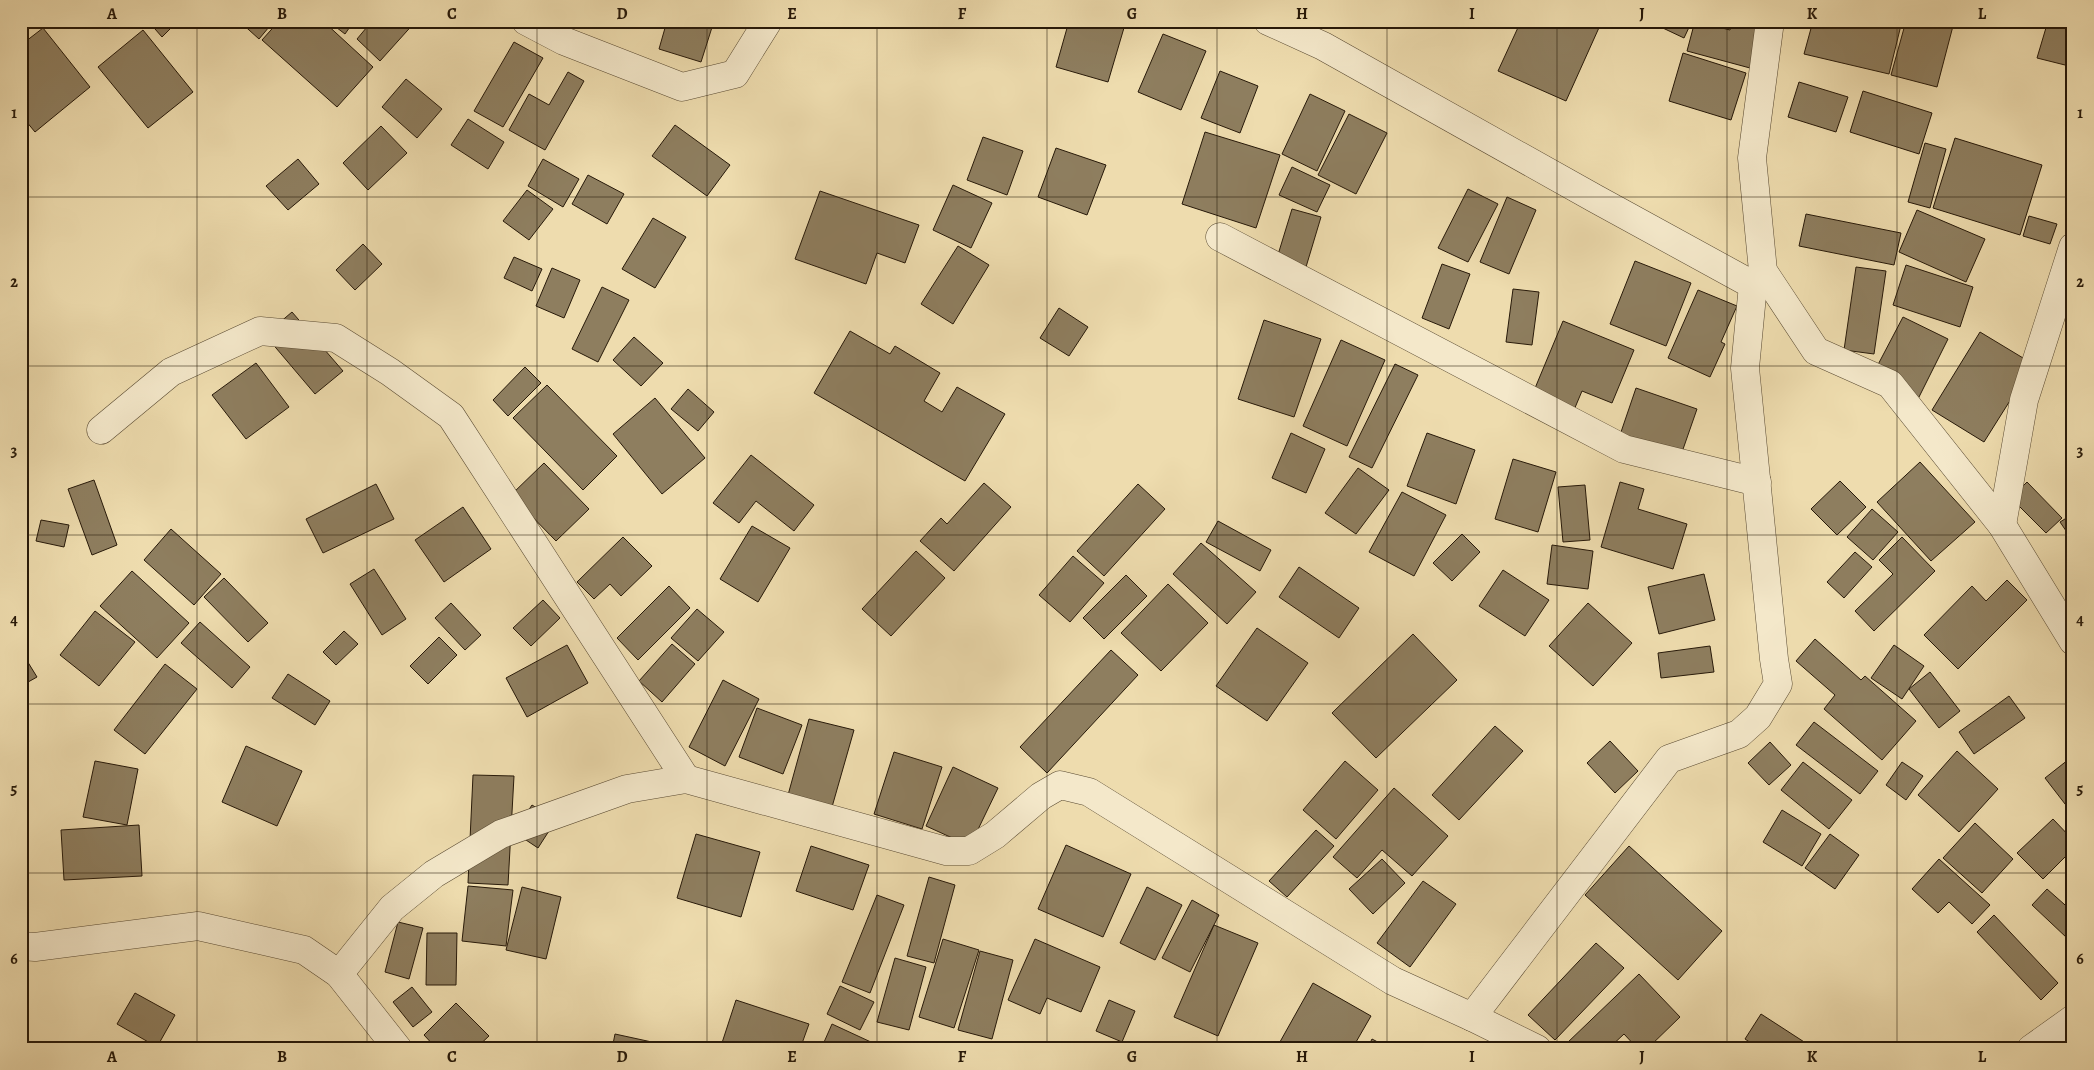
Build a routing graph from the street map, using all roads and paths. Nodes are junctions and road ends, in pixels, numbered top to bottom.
1 (526, 21) edge
2 (768, 21) edge
3 (1268, 21) edge
4 (1770, 21) edge
5 (1220, 237) dead end
6 (2073, 247) edge
7 (1758, 278) junction
8 (101, 430) dead end
9 (1757, 482) junction
10 (2002, 525) junction
11 (2073, 640) edge
12 (686, 779) junction
13 (21, 946) edge
14 (339, 974) junction
15 (1472, 1017) junction
16 (2073, 1019) edge
17 (398, 1049) edge
18 (1537, 1049) edge
19 (2031, 1049) edge

1 - 2 street
3 - 7 street
4 - 7 street
5 - 9 street
6 - 10 street
7 - 9 street
7 - 10 street
8 - 12 street
9 - 15 street
10 - 11 street
12 - 14 street
12 - 15 street
13 - 14 street
14 - 17 street
15 - 18 street
16 - 19 street

